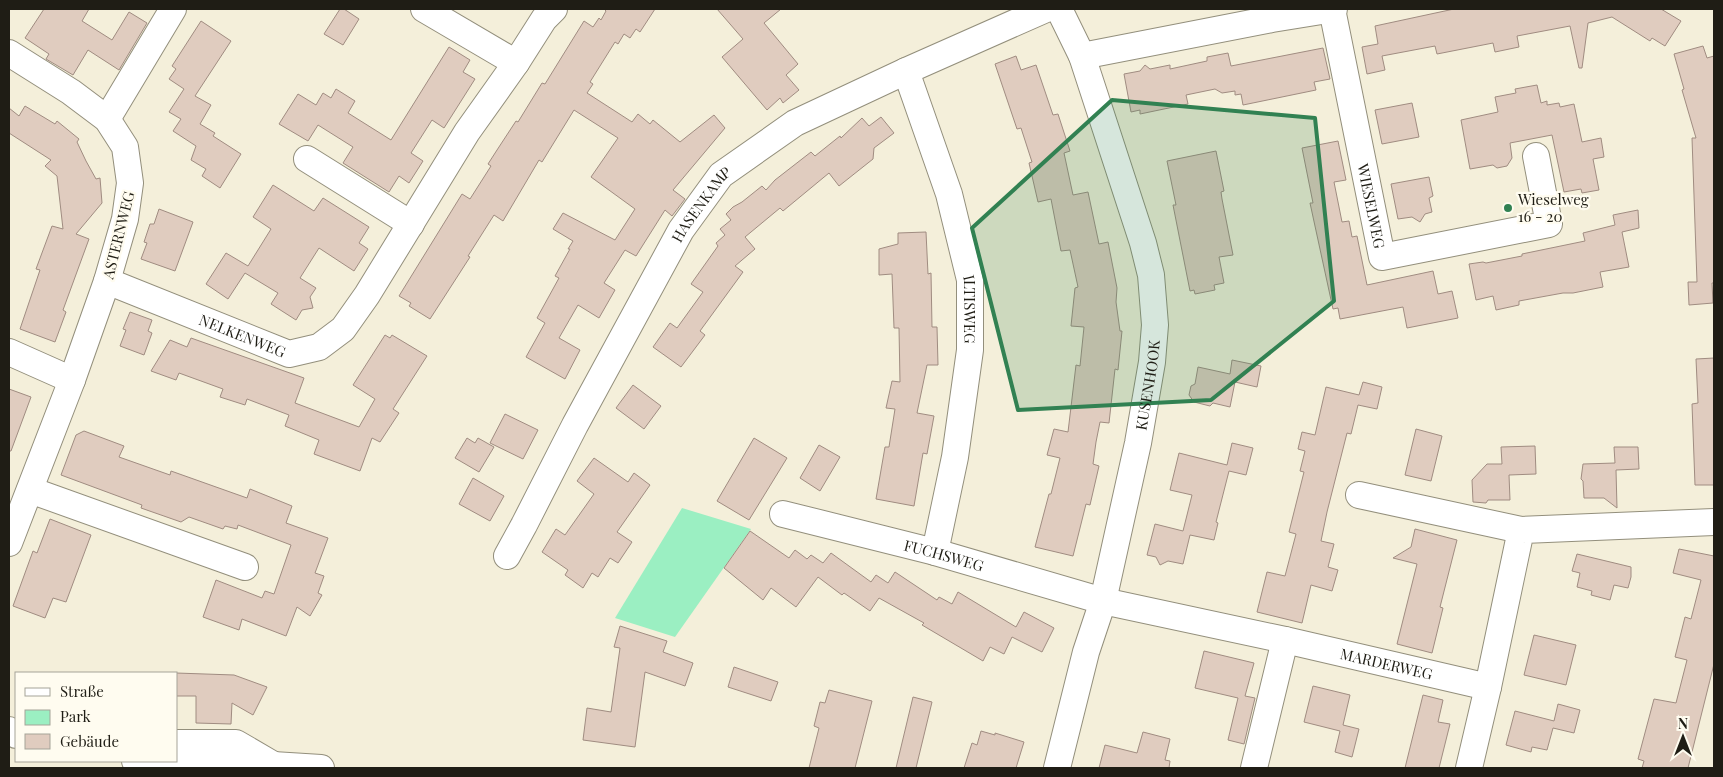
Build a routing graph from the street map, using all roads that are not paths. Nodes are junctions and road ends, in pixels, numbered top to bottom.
1 (173, 9) edge
2 (424, 9) edge
3 (554, 9) edge
4 (1046, 9) edge
5 (1059, 9) edge
6 (1333, 9) edge
7 (1271, 14) edge
8 (9, 53) edge
9 (1082, 56) junction
10 (516, 62) junction
11 (906, 71) junction
12 (107, 118) junction
13 (1536, 156) dead end
14 (307, 159) dead end
15 (411, 224) junction
16 (107, 281) junction
17 (9, 352) edge
18 (72, 380) junction
19 (30, 490) junction
20 (1359, 495) dead end
21 (783, 514) dead end
22 (1714, 522) edge
23 (1521, 530) junction
24 (9, 543) edge
25 (934, 552) junction
26 (507, 556) dead end
27 (245, 567) dead end
28 (1103, 601) junction
29 (1285, 640) junction
30 (1488, 688) junction
31 (178, 743) edge
32 (137, 762) edge
33 (273, 765) junction
34 (321, 768) edge
35 (1057, 768) edge
36 (1254, 768) edge
37 (1469, 768) edge

1 - 12 street
2 - 10 street
3 - 10 street, NELKENWEG
4 - 11 street, HASENKAMP
5 - 9 street, KUSENHOOK
6 - 7 street, WIESELWEG
6 - 13 street, WIESELWEG
7 - 9 street, WIESELWEG
8 - 12 street, ASTERNWEG
9 - 28 street, KUSENHOOK
10 - 15 street, NELKENWEG
11 - 25 street, ILTISWEG
11 - 26 street, HASENKAMP
12 - 16 street, ASTERNWEG
14 - 15 street
15 - 16 street, NELKENWEG
16 - 18 street, ASTERNWEG
17 - 18 street
18 - 19 street, ASTERNWEG
19 - 24 street, ASTERNWEG
19 - 27 street
20 - 23 street
21 - 25 street, FUCHSWEG
22 - 23 street
23 - 30 street
25 - 28 street, FUCHSWEG
28 - 29 street, MARDERWEG
28 - 35 street, KUSENHOOK
29 - 30 street, MARDERWEG
29 - 36 street
30 - 37 street
31 - 33 street
32 - 33 street
33 - 34 street

